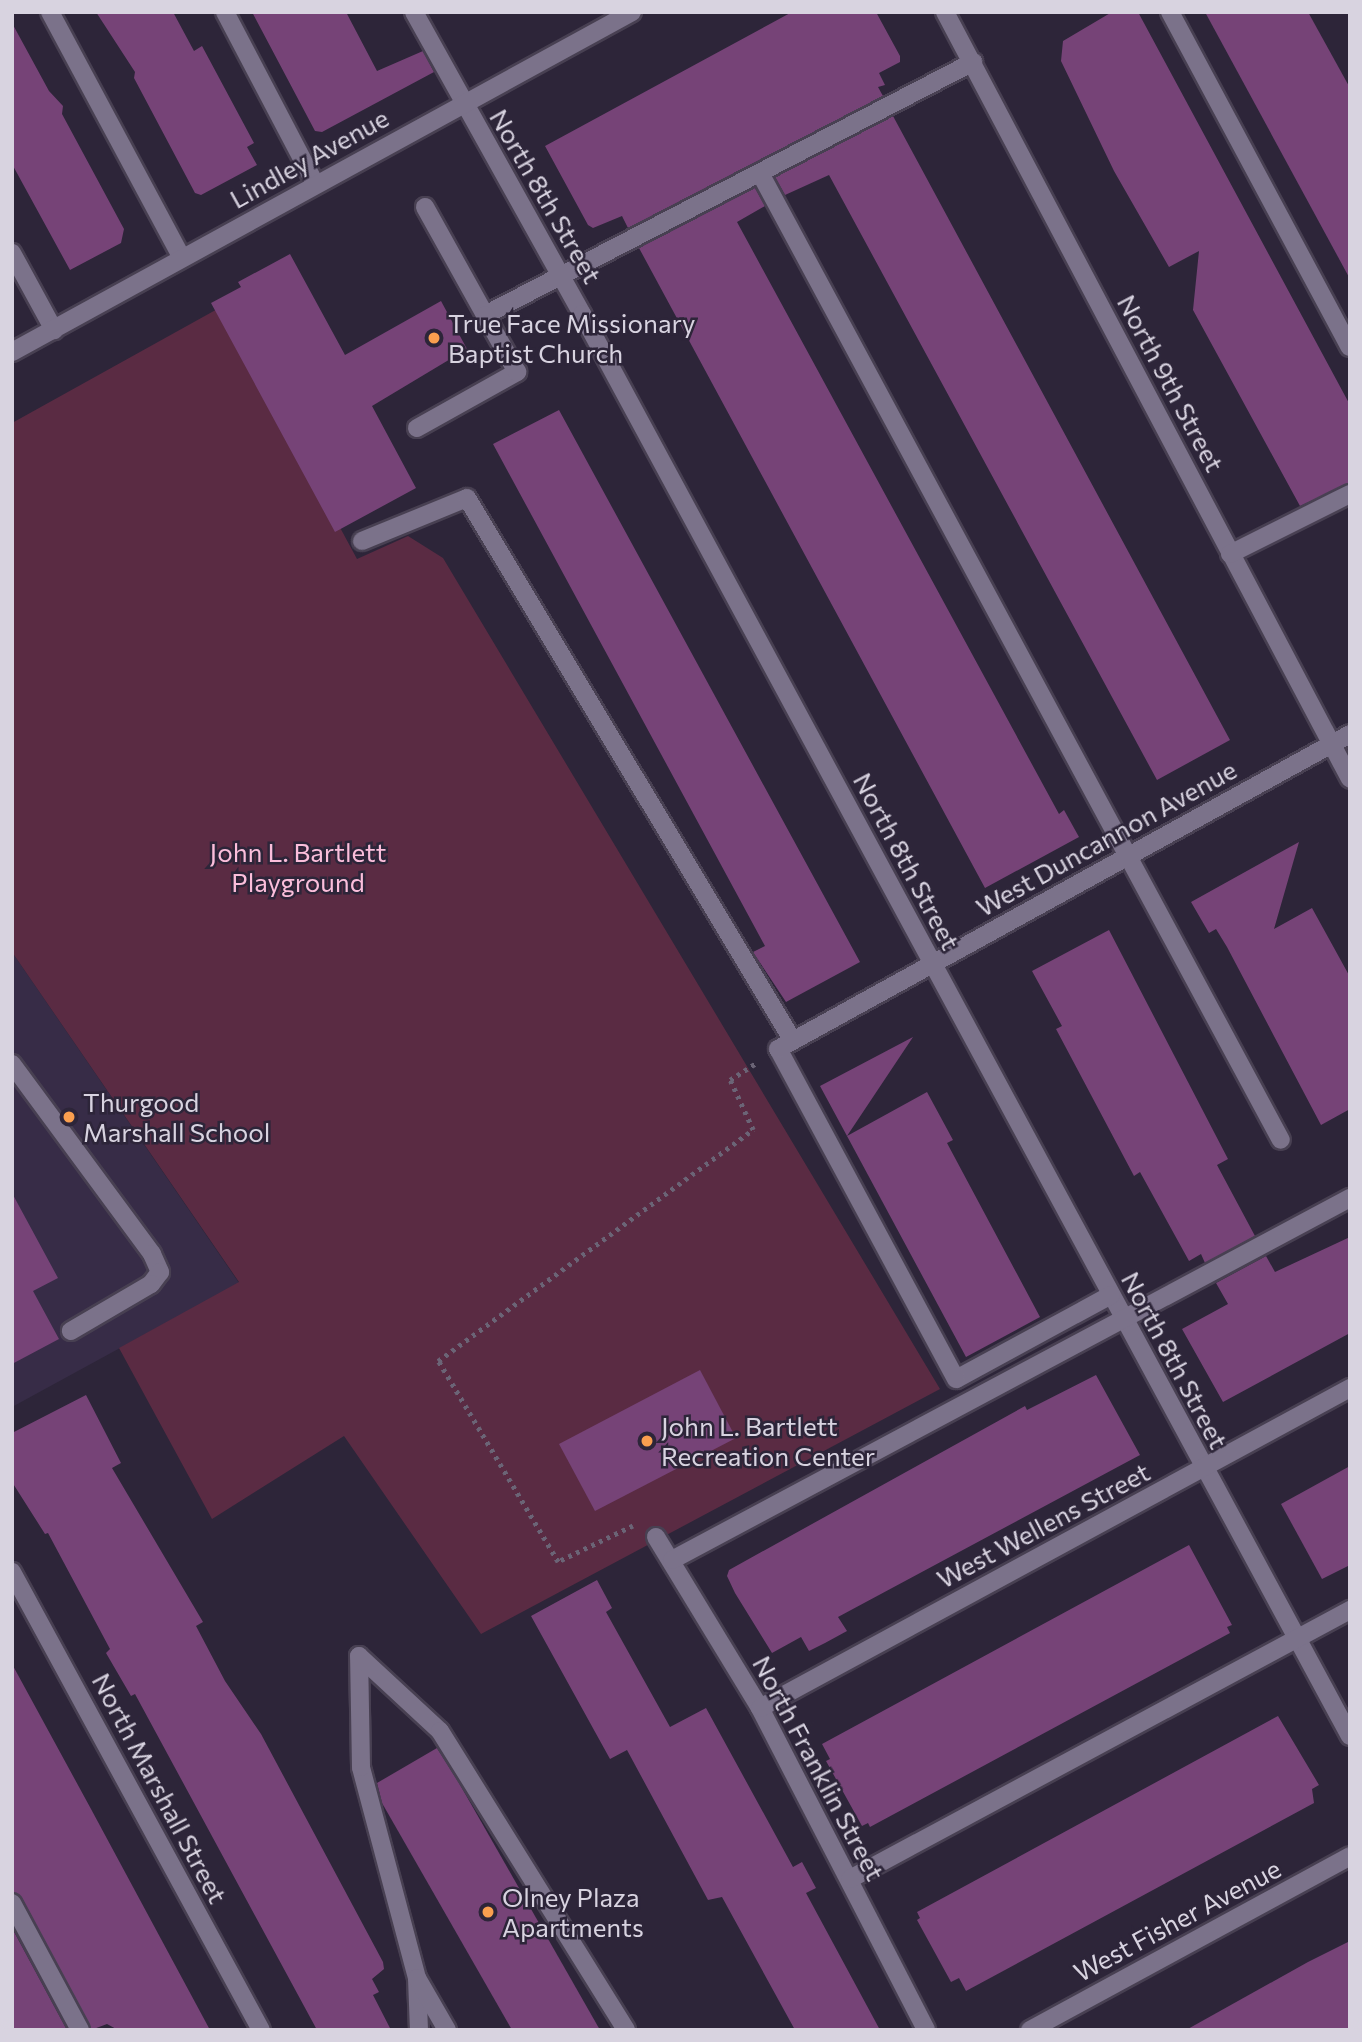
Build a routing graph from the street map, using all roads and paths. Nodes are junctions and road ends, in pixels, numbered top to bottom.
1 (50, 12) edge
2 (225, 12) edge
3 (414, 12) edge
4 (632, 12) edge
5 (945, 12) edge
6 (1170, 12) edge
7 (973, 62) junction
8 (462, 102) junction
9 (760, 173) junction
10 (316, 185) junction
11 (425, 206) dead end
12 (12, 253) edge
13 (182, 258) junction
14 (561, 276) junction
15 (485, 315) junction
16 (54, 330) junction
17 (1350, 347) edge
18 (12, 352) edge
19 (417, 428) dead end
20 (1350, 494) edge
21 (362, 541) dead end
22 (1230, 554) junction
23 (1350, 734) edge
24 (1330, 744) junction
25 (1350, 779) edge
26 (1128, 855) junction
27 (932, 964) junction
28 (786, 1045) junction
29 (12, 1064) edge
30 (1282, 1140) dead end
31 (1350, 1198) edge
32 (1111, 1295) junction
33 (1123, 1319) junction
34 (71, 1331) dead end
35 (1350, 1388) edge
36 (1203, 1468) junction
37 (656, 1537) joint
38 (672, 1560) junction
39 (12, 1572) edge
40 (1350, 1610) edge
41 (1298, 1638) junction
42 (760, 1708) junction
43 (1350, 1736) edge
44 (1350, 1856) edge
45 (850, 1879) junction
46 (12, 1903) edge
47 (417, 1978) junction
48 (80, 2030) edge
49 (261, 2030) edge
50 (419, 2030) edge
51 (447, 2030) edge
52 (626, 2030) edge
53 (926, 2030) edge
54 (1030, 2030) edge

1 - 13 street
2 - 10 street
3 - 8 street, North 8th Street
4 - 8 street, Lindley Avenue
5 - 7 street, North 9th Street
6 - 17 street
7 - 9 street
7 - 22 street, North 9th Street
8 - 10 street, Lindley Avenue
8 - 14 street, North 8th Street
9 - 14 street
9 - 26 street
10 - 13 street, Lindley Avenue
11 - 15 street
12 - 16 street
13 - 16 street, Lindley Avenue
14 - 15 street
14 - 27 street, North 8th Street
15 - 19 street
16 - 18 street, Lindley Avenue
20 - 22 street
21 - 28 street
22 - 24 street, North 9th Street
23 - 24 street, West Duncannon Avenue
24 - 25 street, North 9th Street
24 - 26 street, West Duncannon Avenue
26 - 27 street, West Duncannon Avenue
26 - 30 street
27 - 28 street, West Duncannon Avenue
27 - 32 street, North 8th Street
28 - 32 street
28 - 37 path
29 - 34 street
31 - 33 street
32 - 33 street, North 8th Street
33 - 36 street, North 8th Street
33 - 38 street
35 - 36 street, West Wellens Street
36 - 41 street, North 8th Street
36 - 42 street, West Wellens Street
37 - 38 street, North Franklin Street
38 - 42 street, North Franklin Street
39 - 49 street, North Marshall Street
40 - 41 street
41 - 43 street, North 8th Street
41 - 45 street
42 - 45 street, North Franklin Street
44 - 54 street, West Fisher Avenue
45 - 53 street, North Franklin Street
46 - 48 street
47 - 50 street
47 - 51 street
47 - 52 street

